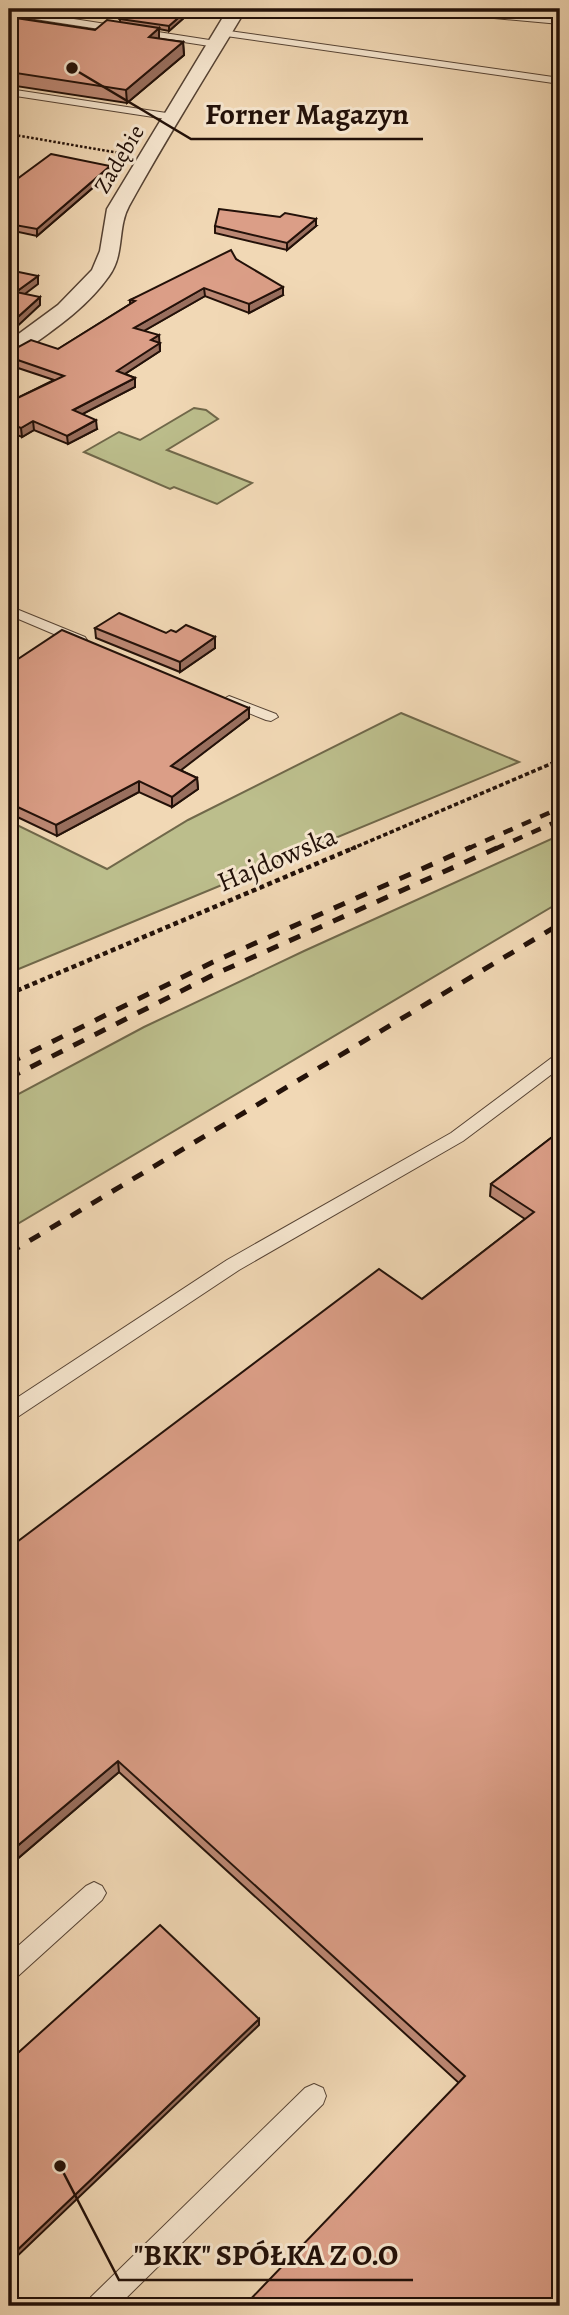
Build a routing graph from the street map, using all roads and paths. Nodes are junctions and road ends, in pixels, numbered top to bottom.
1 (237, 9) edge
2 (430, 9) edge
3 (9, 12) edge
4 (560, 21) edge
5 (219, 38) junction
6 (560, 81) edge
7 (9, 92) edge
8 (173, 117) junction
9 (9, 134) edge
10 (148, 158) junction
11 (9, 351) edge
12 (9, 610) edge
13 (26, 618) junction
14 (9, 629) edge
15 (90, 644) edge
16 (220, 696) edge
17 (271, 717) dead end
18 (560, 760) edge
19 (9, 994) edge
20 (560, 1060) edge
21 (9, 1413) edge
22 (94, 1893) dead end
23 (9, 1969) edge
24 (314, 2096) dead end
25 (100, 2306) edge

1 - 5 street, Zadębie
2 - 4 lane
3 - 5 lane
5 - 6 lane
5 - 8 street, Zadębie
7 - 8 lane
8 - 10 street, Zadębie
9 - 10 path
10 - 11 street, Zadębie
12 - 13 lane
13 - 14 lane
13 - 15 lane
16 - 17 lane
18 - 19 path, Hajdowska
20 - 21 lane
22 - 23 lane
24 - 25 lane

